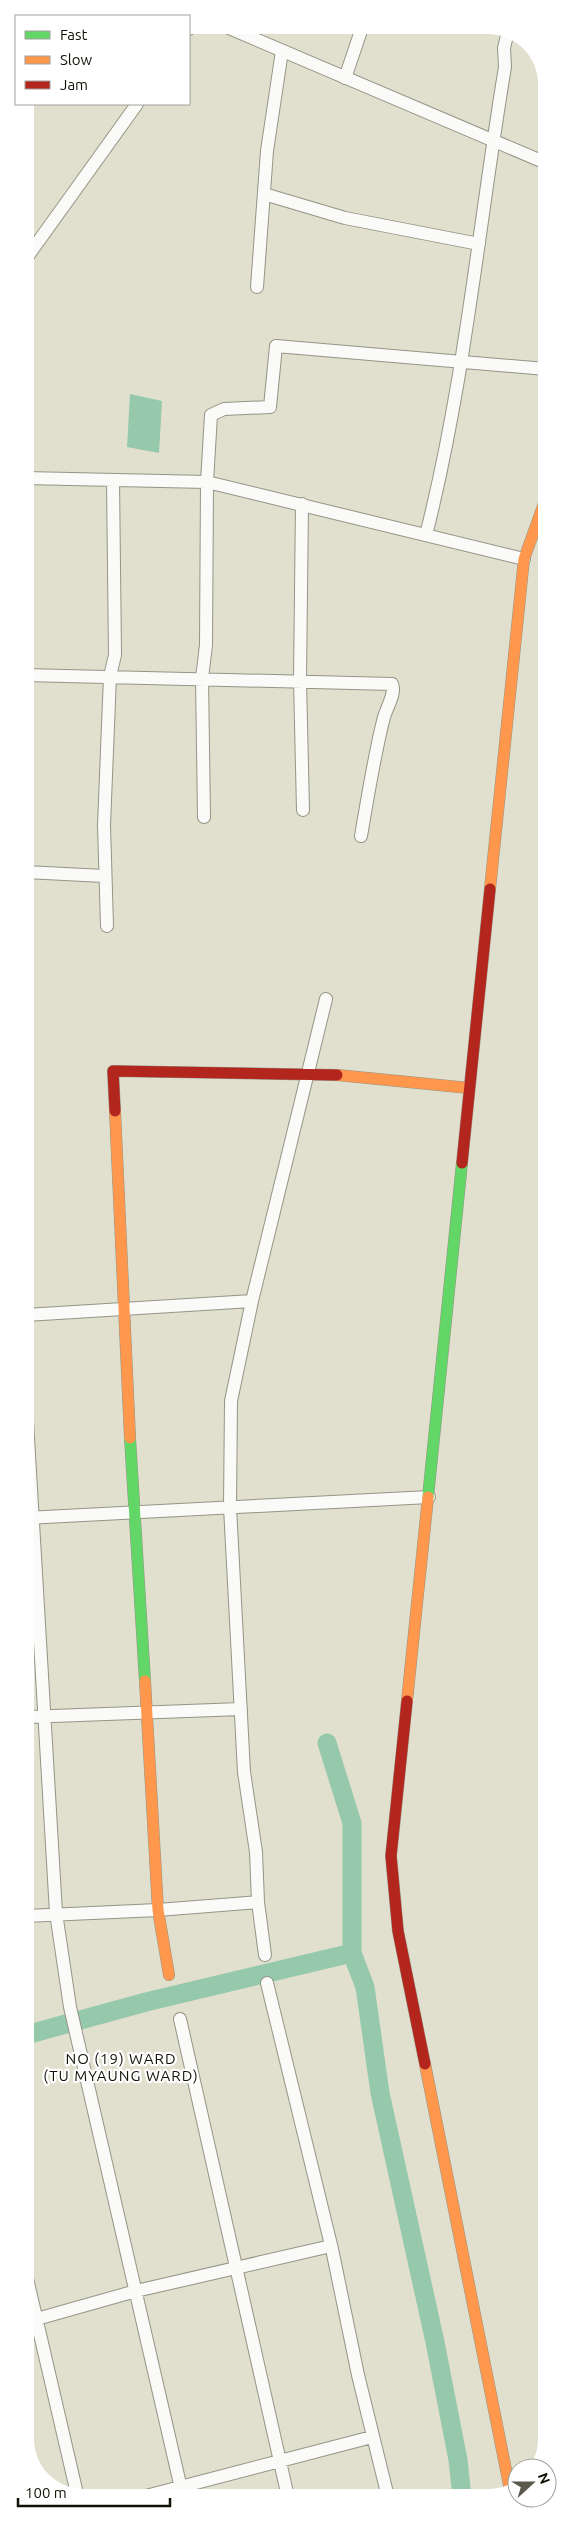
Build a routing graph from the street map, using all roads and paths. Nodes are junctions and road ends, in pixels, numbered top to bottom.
1 (243, 34) edge
2 (360, 34) edge
3 (507, 38) edge
4 (282, 51) junction
5 (345, 78) junction
6 (135, 105) edge
7 (494, 141) junction
8 (538, 160) edge
9 (264, 194) junction
10 (479, 244) junction
11 (34, 247) edge
12 (257, 287) dead end
13 (462, 362) junction
14 (538, 368) edge
15 (34, 478) edge
16 (113, 480) junction
17 (207, 482) junction
18 (302, 504) junction
19 (538, 520) edge
20 (426, 535) junction
21 (524, 558) junction
22 (34, 675) edge
23 (110, 676) junction
24 (202, 678) junction
25 (300, 680) junction
26 (303, 810) dead end
27 (204, 817) dead end
28 (361, 836) dead end
29 (34, 872) edge
30 (104, 876) junction
31 (107, 926) dead end
32 (326, 999) dead end
33 (308, 1074) junction
34 (469, 1088) junction
35 (252, 1301) junction
36 (123, 1310) junction
37 (34, 1315) edge
38 (429, 1497) junction
39 (230, 1507) junction
40 (135, 1512) junction
41 (34, 1518) edge
42 (34, 1584) edge
43 (241, 1709) junction
44 (148, 1712) junction
45 (44, 1715) junction
46 (34, 1716) edge
47 (258, 1902) junction
48 (158, 1910) junction
49 (56, 1913) junction
50 (34, 1915) edge
51 (266, 1955) dead end
52 (169, 1975) dead end
53 (267, 1983) dead end
54 (180, 2019) dead end
55 (331, 2246) junction
56 (237, 2267) junction
57 (136, 2291) junction
58 (34, 2319) edge
59 (34, 2331) edge
60 (372, 2437) junction
61 (281, 2460) junction
62 (507, 2475) edge
63 (75, 2488) edge
64 (181, 2489) edge
65 (191, 2489) edge
66 (286, 2489) edge
67 (386, 2489) edge

1 - 4 street
2 - 5 street
3 - 7 street
4 - 5 street
4 - 9 street
5 - 7 street
6 - 11 street
7 - 8 street
7 - 10 street
9 - 10 street
9 - 12 street
10 - 13 street
13 - 14 street
13 - 17 street
13 - 20 street
15 - 16 street
16 - 17 street
16 - 23 street
17 - 18 street
17 - 24 street
18 - 20 street
18 - 25 street
19 - 21 main road
20 - 21 street
21 - 34 main road
22 - 23 street
23 - 24 street
23 - 30 street
24 - 25 street
24 - 27 street
25 - 26 street
25 - 28 street
29 - 30 street
30 - 31 street
32 - 33 street
33 - 34 main road
33 - 35 street
33 - 36 main road
34 - 38 main road
35 - 36 street
35 - 39 street
36 - 37 street
36 - 40 main road
38 - 39 street
38 - 62 main road
39 - 40 street
39 - 43 street
40 - 41 street
40 - 44 main road
42 - 45 street
43 - 44 street
43 - 47 street
44 - 45 street
44 - 48 main road
45 - 46 street
45 - 49 street
47 - 48 street
47 - 51 street
48 - 49 street
48 - 52 main road
49 - 50 street
49 - 57 street
53 - 55 street
54 - 56 street
55 - 56 street
55 - 60 street
56 - 57 street
56 - 61 street
57 - 58 street
57 - 64 street
59 - 63 street
60 - 61 street
60 - 67 street
61 - 65 street
61 - 66 street

